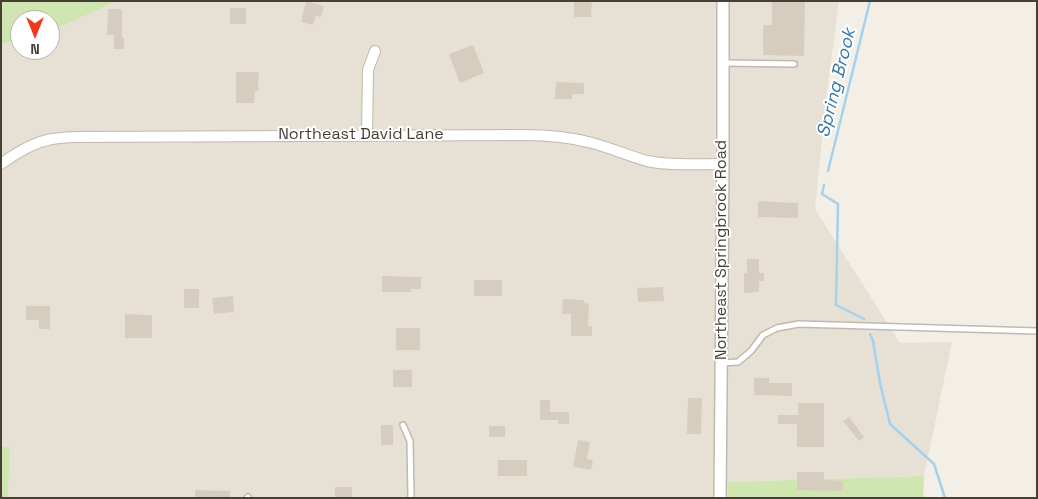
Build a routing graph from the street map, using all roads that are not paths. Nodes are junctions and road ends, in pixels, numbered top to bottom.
1 (723, 1) edge
2 (375, 51) dead end
3 (723, 63) junction
4 (794, 64) dead end
5 (367, 135) junction
6 (1, 164) edge
7 (723, 164) junction
8 (1037, 331) edge
9 (721, 363) junction
10 (403, 425) dead end
11 (411, 498) edge
12 (720, 498) edge

1 - 3 street, Northeast Springbrook Road
2 - 5 street
3 - 4 lane
3 - 7 street, Northeast Springbrook Road
5 - 6 street, Northeast David Lane
5 - 7 street, Northeast David Lane
7 - 9 street, Northeast Springbrook Road
8 - 9 lane
9 - 12 street, Northeast Springbrook Road
10 - 11 lane

